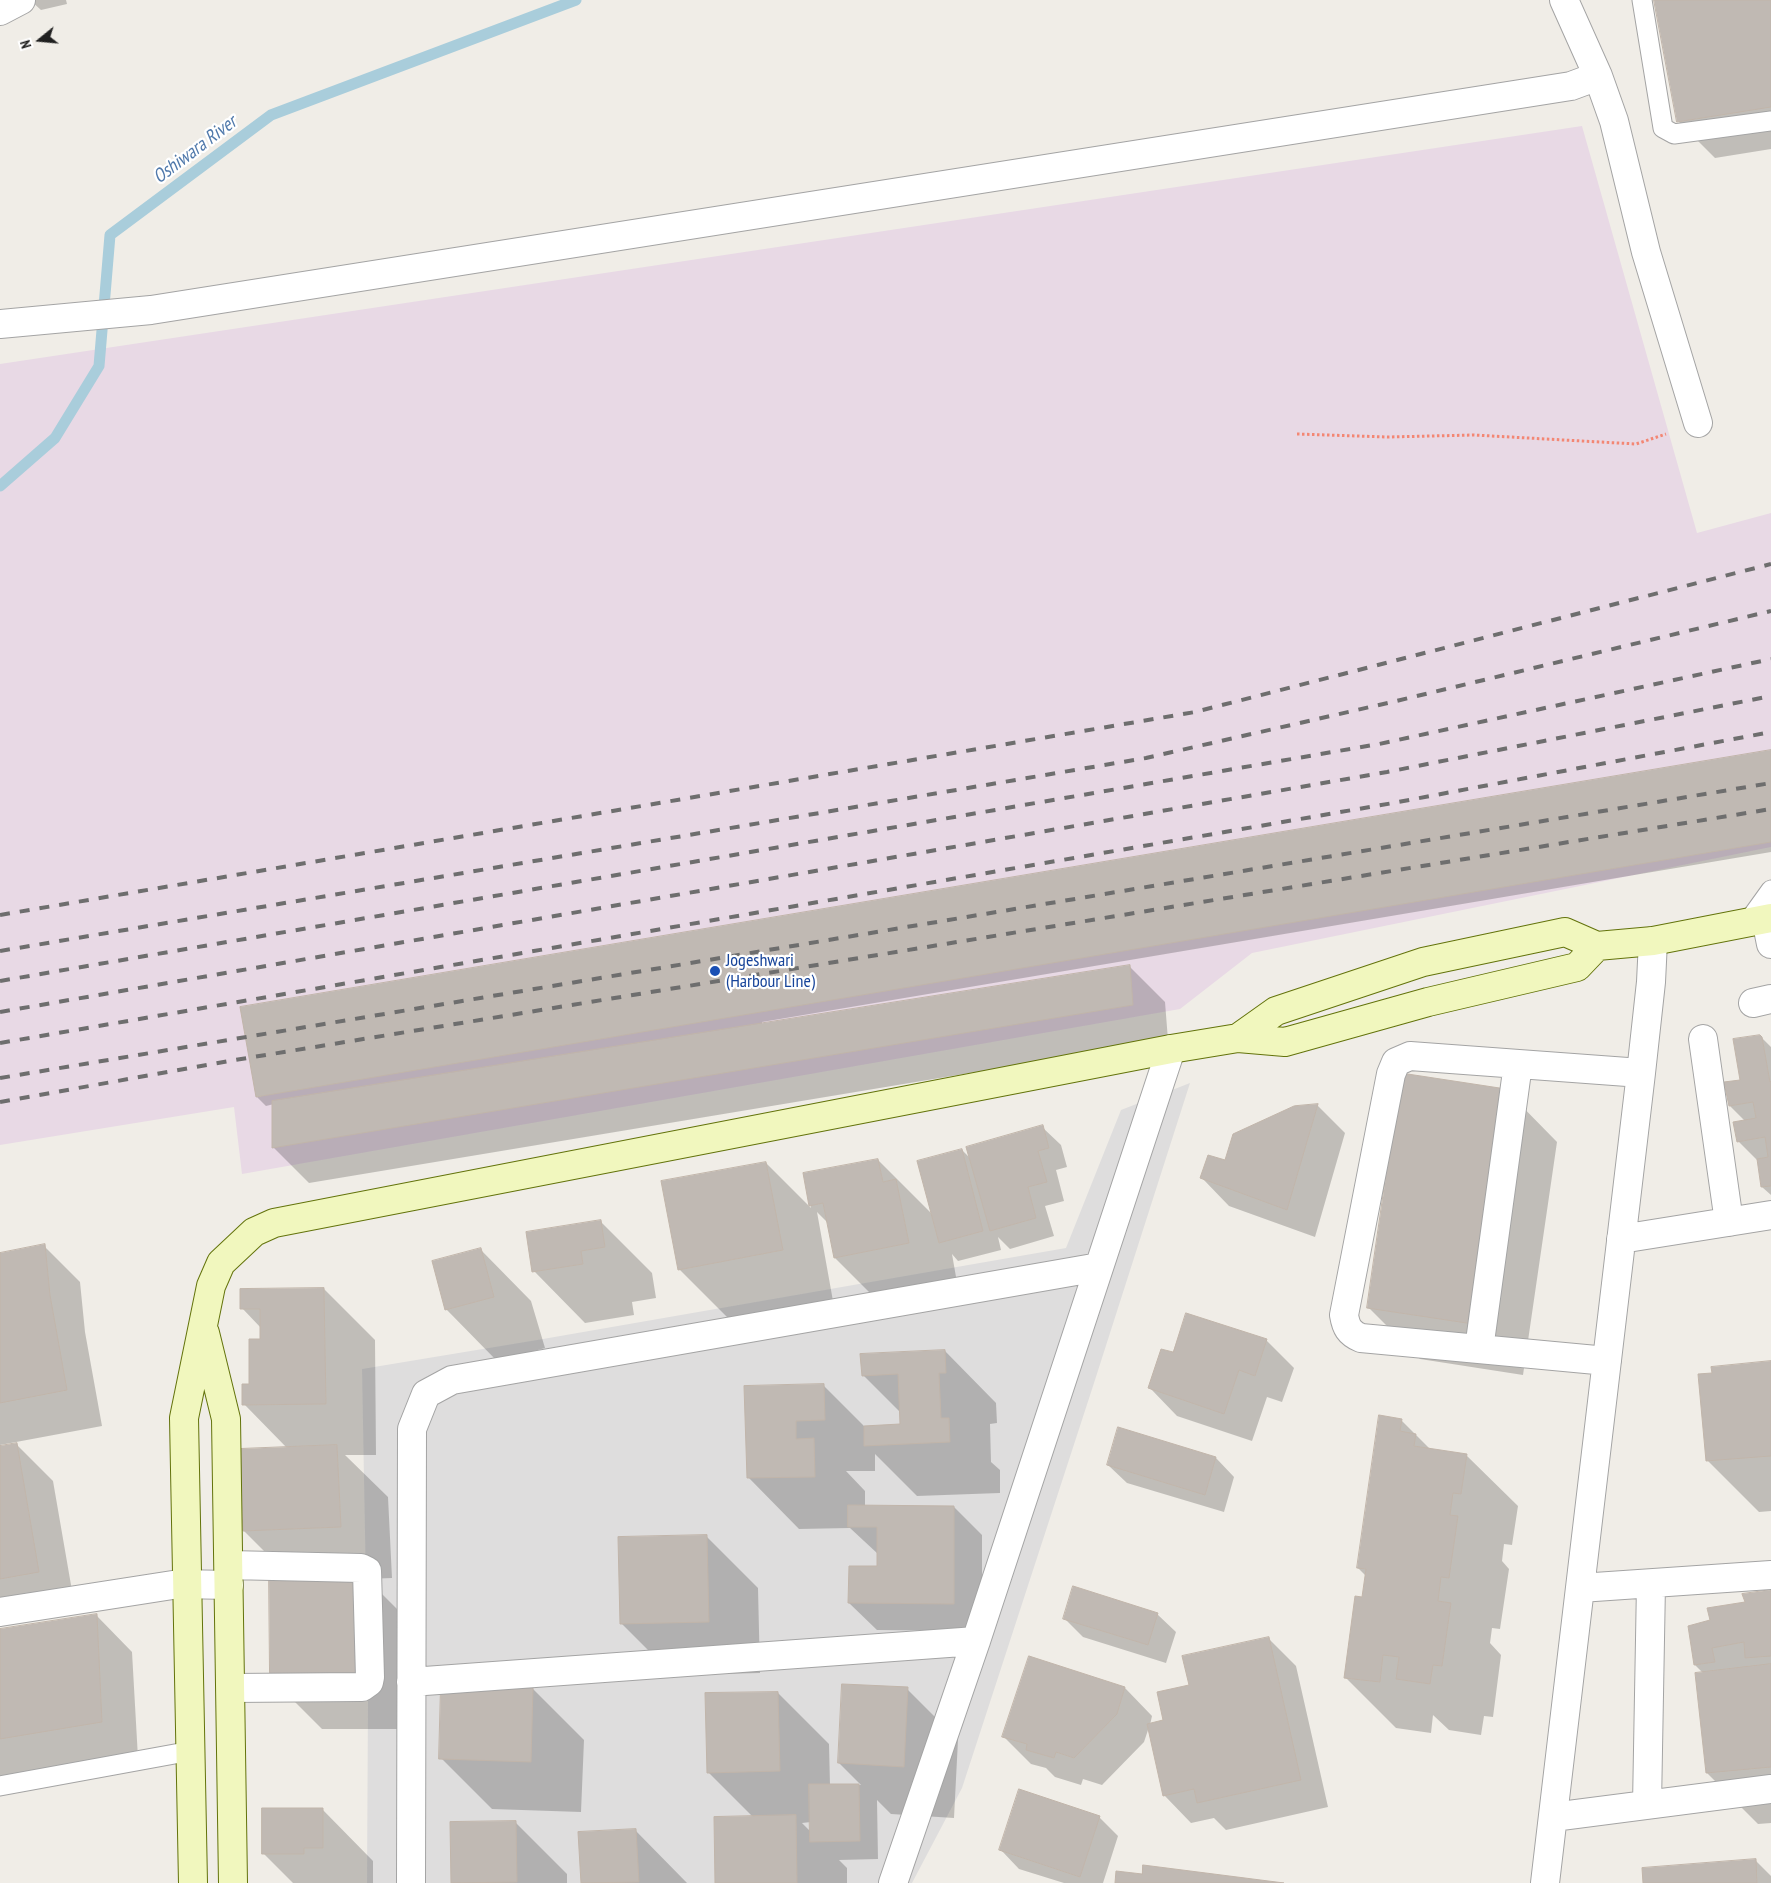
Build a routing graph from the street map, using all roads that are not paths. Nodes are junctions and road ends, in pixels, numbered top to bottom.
1 (21, 0) edge
2 (1564, 0) edge
3 (1642, 0) edge
4 (0, 11) edge
5 (1598, 76) junction
6 (1771, 121) edge
7 (0, 324) edge
8 (1698, 423) road end
9 (1771, 890) edge
10 (1764, 926) edge
11 (1653, 941) junction
12 (1597, 946) junction
13 (1238, 1038) junction
14 (1703, 1039) dead end
15 (1171, 1049) junction
16 (1518, 1064) junction
17 (1641, 1073) junction
18 (1771, 1215) edge
19 (1729, 1222) junction
20 (1621, 1239) junction
21 (1099, 1267) junction
22 (203, 1327) junction
23 (1479, 1349) junction
24 (1607, 1361) junction
25 (229, 1575) junction
26 (1771, 1576) edge
27 (188, 1583) junction
28 (1651, 1584) junction
29 (1580, 1588) junction
30 (0, 1612) edge
31 (976, 1641) junction
32 (411, 1682) junction
33 (231, 1688) junction
34 (191, 1751) junction
35 (0, 1786) edge
36 (1771, 1789) edge
37 (1647, 1805) junction
38 (1553, 1818) junction
39 (193, 1883) edge
40 (233, 1883) edge
41 (411, 1883) edge
42 (893, 1883) edge
43 (1545, 1883) edge

1 - 4 street
2 - 5 street
3 - 6 lane
5 - 7 street
5 - 8 street
9 - 10 lane
10 - 11 street
11 - 12 street
11 - 17 street
12 - 13 street
12 - 13 street
13 - 15 street
14 - 19 street
15 - 21 street
15 - 22 street
16 - 17 street
16 - 23 street
16 - 23 street
17 - 20 street
18 - 19 street
19 - 20 street
20 - 24 street
21 - 31 street
21 - 32 street
22 - 25 street
22 - 27 street
23 - 24 street
24 - 29 street
25 - 27 street
25 - 33 street
25 - 33 street
26 - 28 street
27 - 30 street
27 - 34 street
28 - 29 street
28 - 37 street
29 - 38 street
31 - 32 street
31 - 42 street
32 - 41 street
33 - 40 street
34 - 35 lane
34 - 39 street
36 - 37 street
37 - 38 street
38 - 43 street

